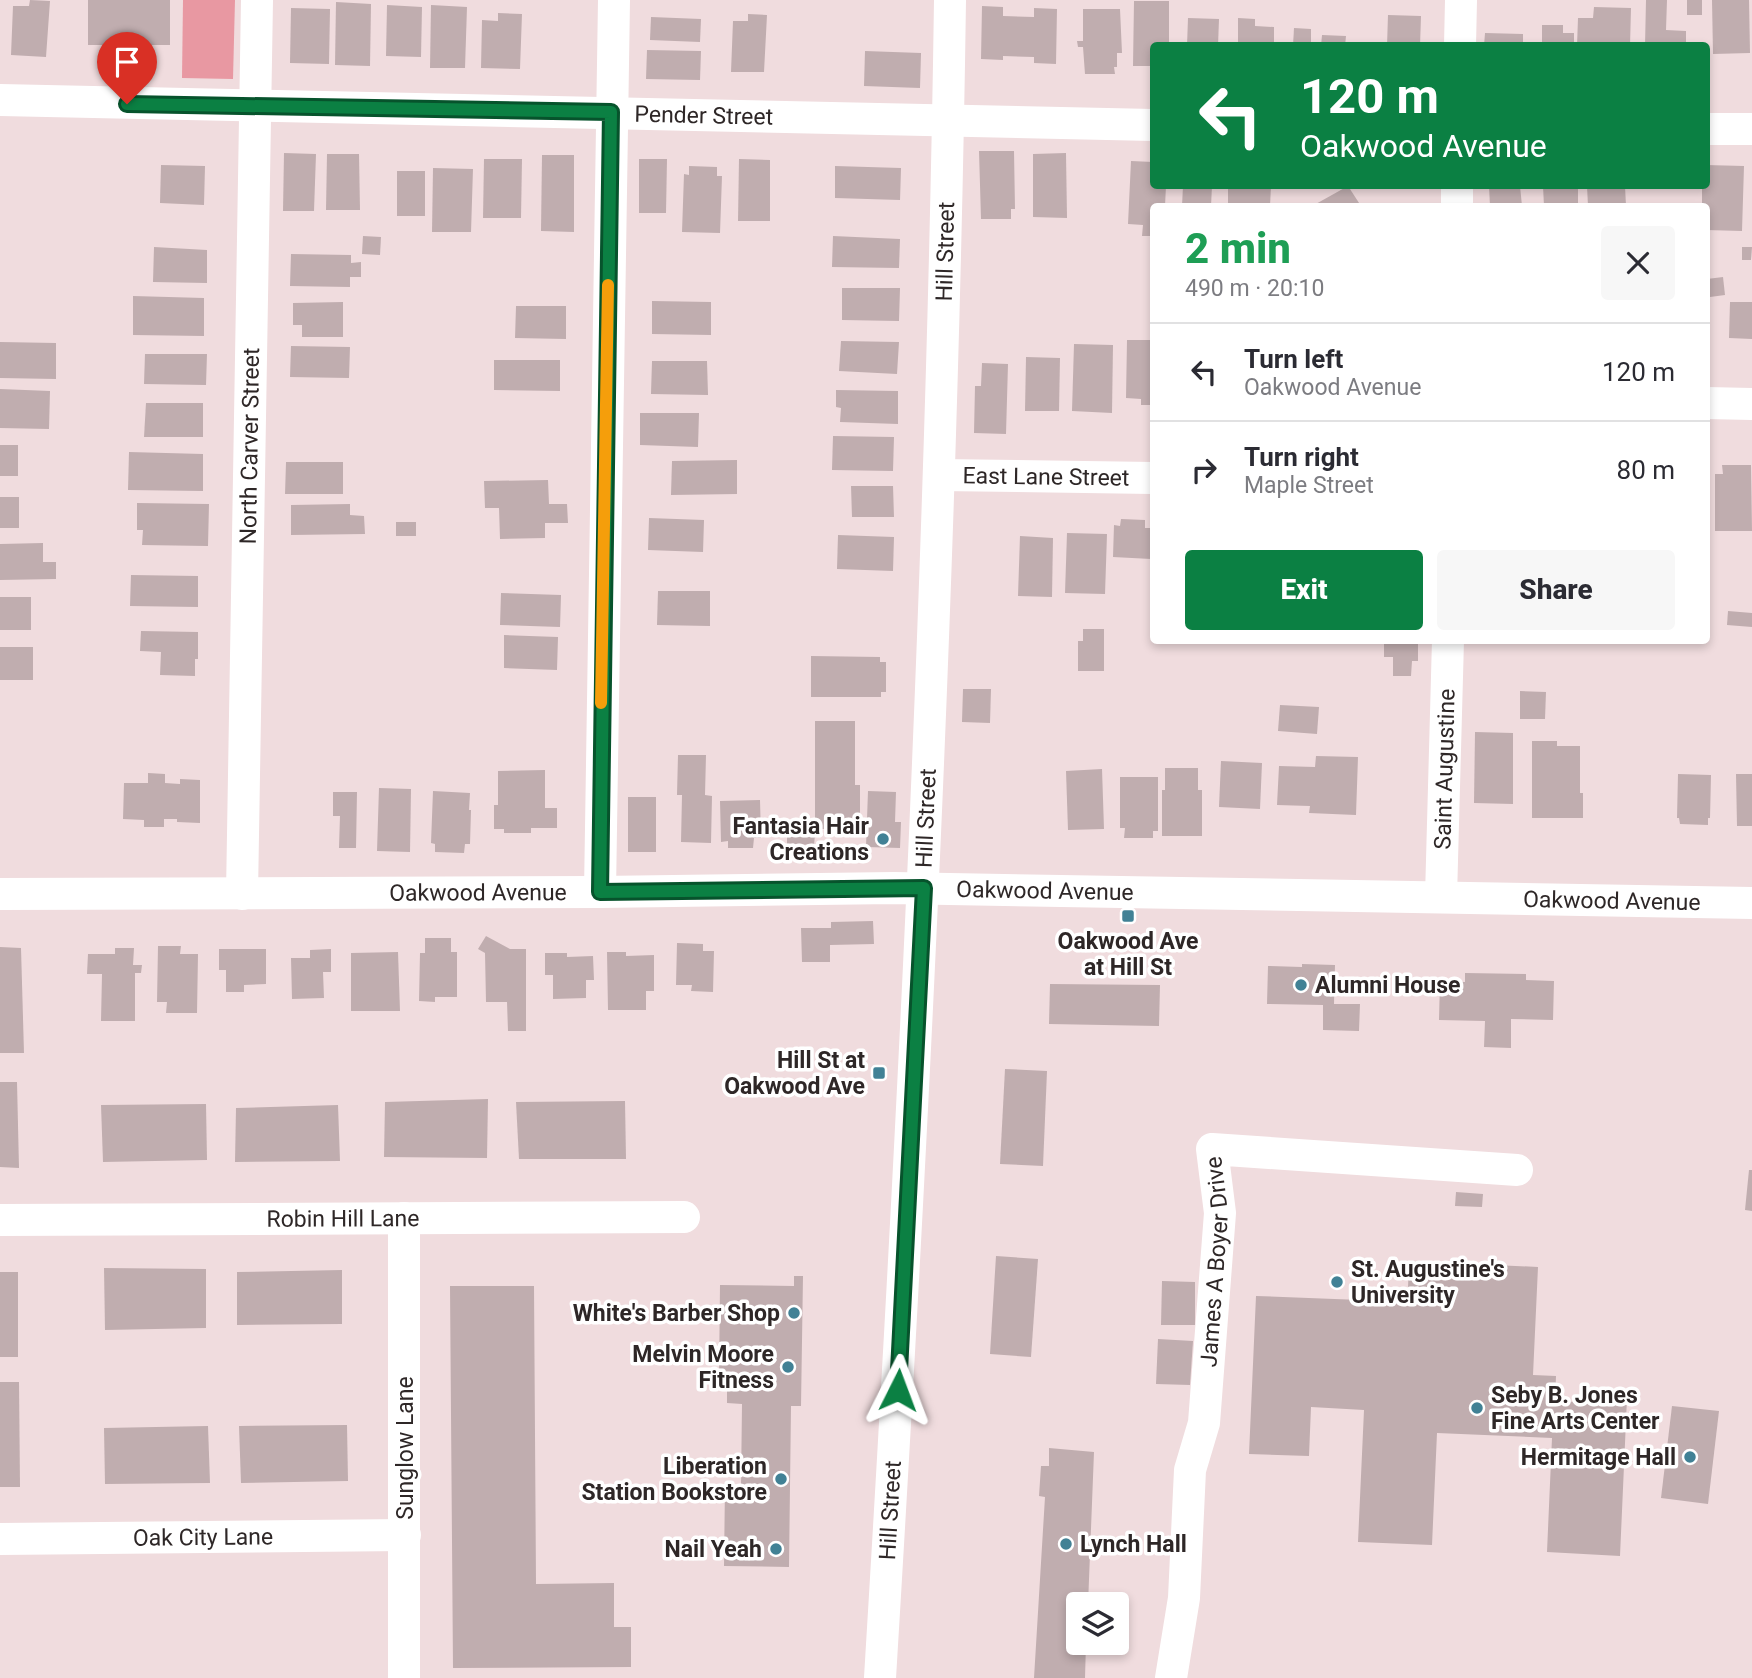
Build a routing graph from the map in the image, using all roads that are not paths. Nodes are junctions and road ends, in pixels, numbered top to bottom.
1 (257, 0) edge
2 (614, 0) edge
3 (950, 0) edge
4 (1461, 0) edge
5 (1460, 42) edge
6 (0, 100) edge
7 (255, 107) junction
8 (611, 112) junction
9 (948, 120) junction
10 (1150, 125) edge
11 (1710, 129) edge
12 (1752, 129) edge
13 (1710, 403) edge
14 (1752, 404) edge
15 (939, 475) junction
16 (1150, 478) edge
17 (1448, 644) edge
18 (924, 888) junction
19 (600, 892) junction
20 (0, 894) edge
21 (242, 894) junction
22 (1441, 897) junction
23 (1752, 903) edge
24 (1517, 1170) dead end
25 (684, 1217) dead end
26 (404, 1218) junction
27 (0, 1220) edge
28 (405, 1535) junction
29 (0, 1539) edge
30 (404, 1678) edge
31 (880, 1678) edge
32 (1171, 1678) edge

1 - 7 street, North Carver Street
2 - 8 street
3 - 9 street, Hill Street
4 - 5 street
6 - 7 street, Pender Street
7 - 8 street, Pender Street
7 - 21 street, North Carver Street
8 - 9 street, Pender Street
8 - 19 street
9 - 10 street, Pender Street
9 - 15 street, Hill Street
11 - 12 street
13 - 14 street
15 - 16 street, East Lane Street
15 - 18 street, Hill Street
17 - 22 street, Saint Augustine
18 - 19 street, Oakwood Avenue
18 - 22 street, Oakwood Avenue
18 - 31 street, Hill Street
19 - 21 street, Oakwood Avenue
20 - 21 street, Oakwood Avenue
22 - 23 street, Oakwood Avenue
24 - 32 street, James A Boyer Drive
25 - 26 street, Robin Hill Lane
26 - 27 street, Robin Hill Lane
26 - 28 street, Sunglow Lane
28 - 29 street, Oak City Lane
28 - 30 street, Sunglow Lane

